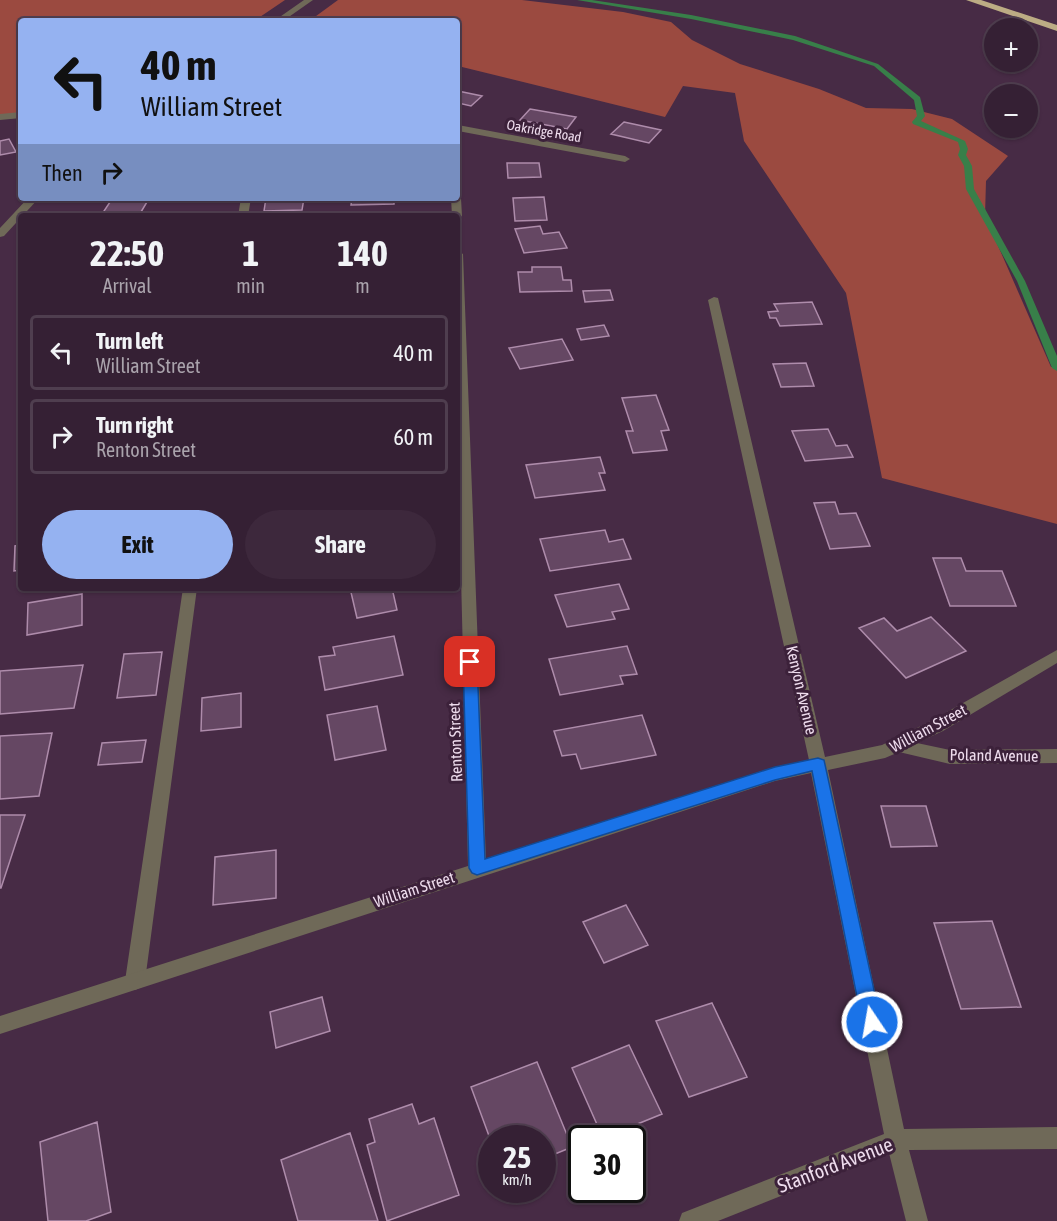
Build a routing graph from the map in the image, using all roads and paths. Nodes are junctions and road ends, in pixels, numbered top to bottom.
1 (309, 0) edge
2 (971, 0) edge
3 (282, 18) edge
4 (1057, 28) edge
5 (18, 115) edge
6 (0, 117) edge
7 (460, 128) edge
8 (626, 159) dead end
9 (31, 201) edge
10 (20, 213) edge
11 (18, 215) edge
12 (0, 234) edge
13 (714, 300) dead end
14 (460, 319) edge
15 (190, 591) edge
16 (1057, 656) edge
17 (897, 745) junction
18 (1057, 756) edge
19 (818, 764) junction
20 (477, 868) junction
21 (135, 981) junction
22 (0, 1025) edge
23 (1057, 1138) edge
24 (896, 1140) junction
25 (690, 1221) edge
26 (916, 1221) edge

1 - 3 street
2 - 4 highway
5 - 6 street
7 - 8 street, Oakridge Road
9 - 10 street
11 - 12 street
13 - 19 street, Kenyon Avenue
14 - 20 street, Renton Street
15 - 21 street
16 - 17 street, William Street
17 - 18 street, Poland Avenue
17 - 19 street, William Street
19 - 20 street, William Street
19 - 24 street, Kenyon Avenue
20 - 21 street, William Street
21 - 22 street, William Street
23 - 24 street, Stanford Avenue
24 - 25 street, Stanford Avenue
24 - 26 street, Kenyon Avenue

